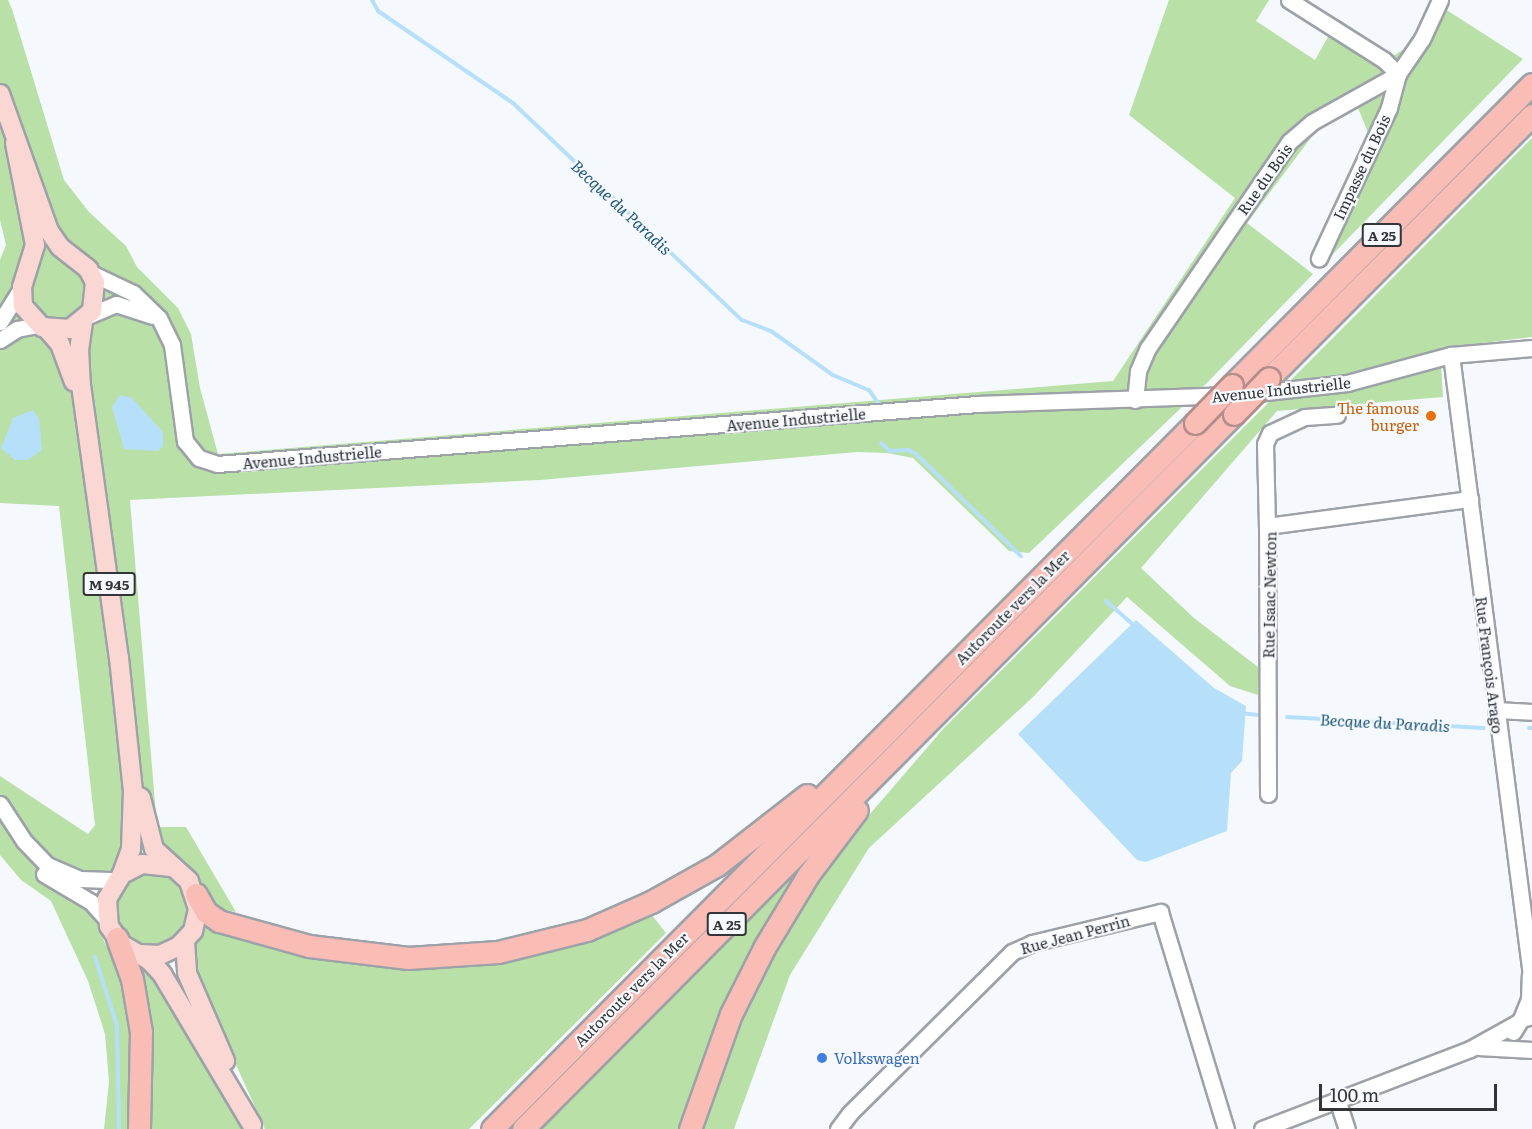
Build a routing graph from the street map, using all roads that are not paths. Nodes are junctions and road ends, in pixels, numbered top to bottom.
1 (1289, 0) edge
2 (1440, 0) edge
3 (1398, 74) junction
4 (1532, 84) edge
5 (0, 94) edge
6 (1532, 115) edge
7 (15, 143) junction
8 (1319, 258) dead end
9 (76, 260) junction
10 (91, 273) junction
11 (25, 280) junction
12 (86, 319) junction
13 (0, 322) edge
14 (164, 326) junction
15 (42, 327) junction
16 (0, 340) edge
17 (1532, 348) edge
18 (1451, 355) junction
19 (1135, 400) junction
20 (1336, 415) dead end
21 (86, 431) junction
22 (1470, 499) junction
23 (1267, 526) junction
24 (1496, 710) junction
25 (1532, 712) edge
26 (930, 720) junction
27 (129, 738) junction
28 (856, 762) junction
29 (1268, 794) dead end
30 (0, 804) edge
31 (0, 822) edge
32 (171, 867) junction
33 (120, 877) junction
34 (196, 894) junction
35 (112, 929) junction
36 (185, 942) junction
37 (140, 954) junction
38 (1531, 979) edge
39 (1523, 1019) edge
40 (1470, 1048) junction
41 (1528, 1049) edge
42 (1337, 1099) junction
43 (253, 1127) edge
44 (139, 1129) edge
45 (492, 1129) edge
46 (523, 1129) edge
47 (690, 1129) edge
48 (838, 1129) edge
49 (1226, 1129) edge
50 (1262, 1129) edge
51 (1347, 1129) edge

1 - 3 street
2 - 3 street, Rue du Bois
3 - 8 street, Impasse du Bois
3 - 19 street, Rue du Bois
4 - 28 highway, Autoroute vers la Mer / A 25, bridge
5 - 7 main road
6 - 26 highway, A 25, bridge
7 - 9 main road
7 - 11 main road
9 - 10 main road
9 - 11 main road
10 - 12 main road
10 - 14 street, Avenue Industrielle
11 - 13 street
11 - 15 main road
12 - 14 street
12 - 15 main road
12 - 21 main road, M 945
14 - 19 street, Avenue Industrielle
15 - 16 street
15 - 21 main road, M 945
17 - 18 street, Avenue Industrielle
18 - 19 street, Avenue Industrielle
18 - 22 street, Rue François Arago
20 - 23 street
21 - 27 main road, M 945
22 - 23 street, Rue Isaac Newton
22 - 24 street, Rue François Arago
23 - 29 street, Rue Isaac Newton
24 - 25 street
24 - 38 street, Rue François Arago
26 - 46 highway, A 25
26 - 47 highway
27 - 32 main road, M 945
27 - 33 main road, M 945
28 - 34 highway
28 - 45 highway, Autoroute vers la Mer / A 25
30 - 33 street
31 - 35 street
32 - 33 main road
32 - 34 main road
33 - 35 main road
34 - 36 main road
35 - 37 main road
35 - 44 highway
36 - 37 main road
36 - 43 main road
37 - 43 main road
38 - 39 street, Rue François Arago
39 - 40 street
39 - 41 street
40 - 41 street
40 - 42 street
42 - 50 street
42 - 51 street
48 - 49 street, Rue Jean Perrin

